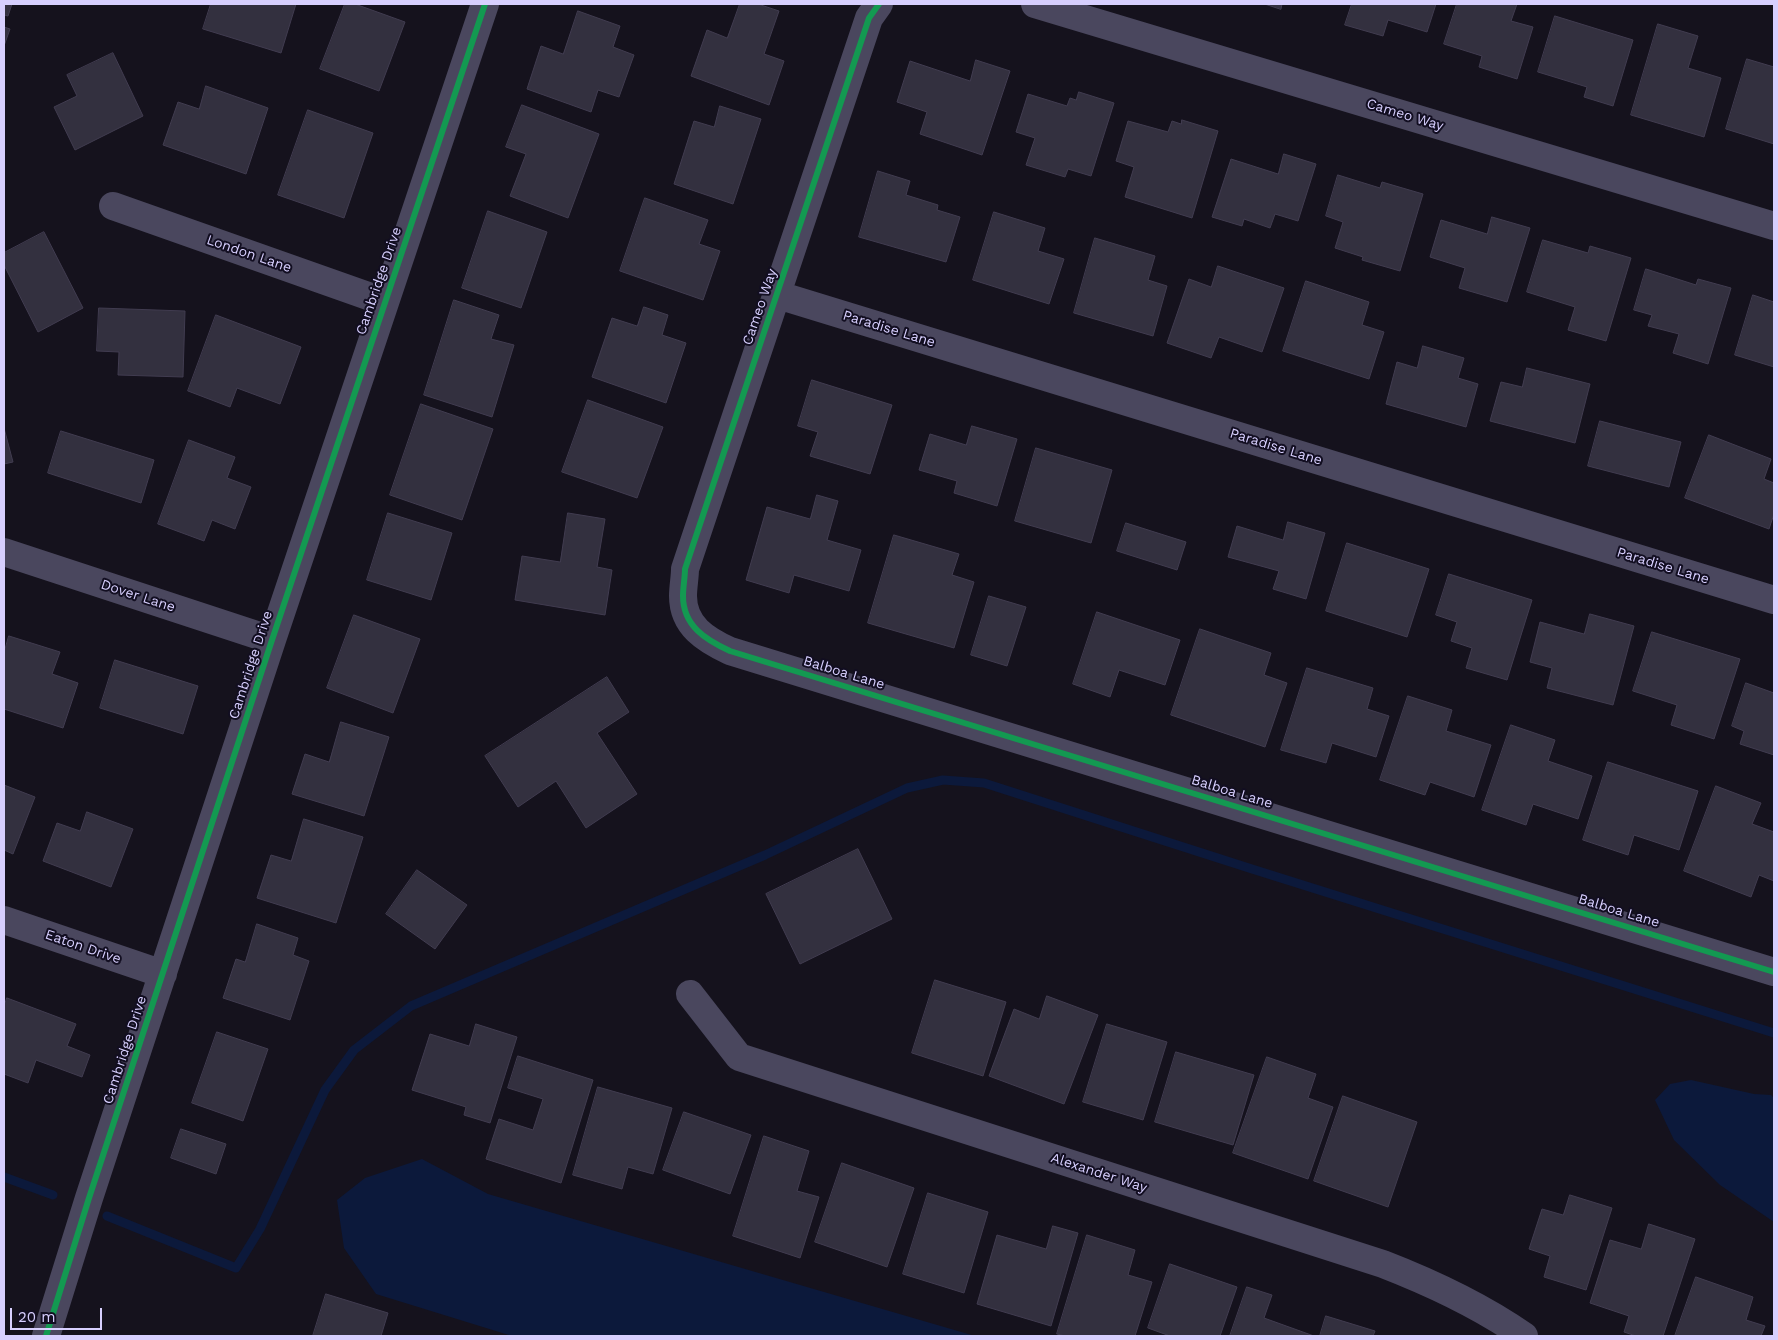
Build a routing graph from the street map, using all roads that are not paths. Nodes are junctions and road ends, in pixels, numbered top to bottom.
1 (485, 4) edge
2 (879, 4) edge
3 (1035, 4) edge
4 (113, 206) dead end
5 (1774, 226) edge
6 (778, 295) junction
7 (385, 302) junction
8 (4, 552) edge
9 (1774, 600) edge
10 (689, 622) joint
11 (272, 640) junction
12 (4, 920) edge
13 (1774, 972) edge
14 (163, 974) junction
15 (690, 994) dead end
16 (46, 1336) edge
17 (1524, 1336) edge

1 - 7 street, Cambridge Drive
2 - 6 street, Cameo Way
3 - 5 street, Cameo Way
4 - 7 street, London Lane
6 - 9 street, Paradise Lane
6 - 10 street, Cameo Way
7 - 11 street, Cambridge Drive
8 - 11 street, Dover Lane
10 - 13 street, Balboa Lane
11 - 14 street, Cambridge Drive
12 - 14 street, Eaton Drive
14 - 16 street, Cambridge Drive
15 - 17 street, Alexander Way

